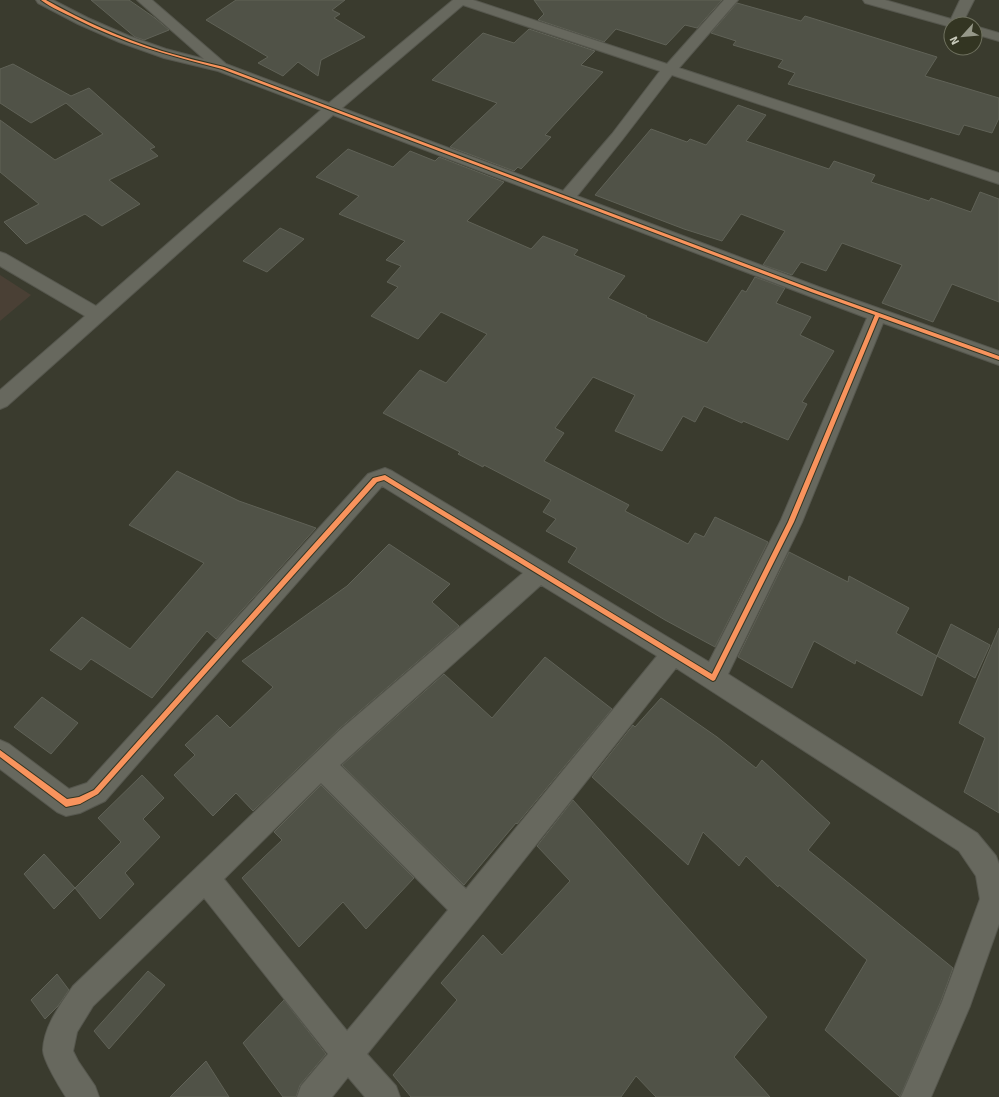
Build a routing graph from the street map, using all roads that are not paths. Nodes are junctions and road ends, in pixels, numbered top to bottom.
1 (43, 0) edge
2 (144, 0) edge
3 (461, 0) edge
4 (732, 0) edge
5 (870, 0) edge
6 (967, 0) edge
7 (959, 16) edge
8 (943, 21) edge
9 (983, 32) edge
10 (999, 36) edge
11 (223, 68) junction
12 (669, 70) junction
13 (331, 109) junction
14 (999, 178) edge
15 (567, 197) junction
16 (0, 258) edge
17 (878, 314) junction
18 (98, 315) junction
19 (999, 358) edge
20 (0, 401) edge
21 (540, 572) junction
22 (674, 653) junction
23 (713, 678) junction
24 (0, 753) edge
25 (322, 766) junction
26 (206, 878) junction
27 (467, 910) junction
28 (347, 1054) junction
29 (84, 1097) edge
30 (312, 1097) edge
31 (385, 1097) edge
32 (916, 1097) edge

1 - 11 street
2 - 11 street
3 - 12 street
3 - 13 street
4 - 12 street
5 - 8 street
6 - 7 street
9 - 10 street
11 - 13 street
12 - 14 street
12 - 15 street
13 - 15 street
13 - 18 street
15 - 17 street
16 - 18 street
17 - 19 street
17 - 23 street
18 - 20 street
21 - 22 street
21 - 24 street
21 - 25 street
22 - 23 street
22 - 27 street
23 - 32 street
25 - 26 street
25 - 27 street
26 - 28 street
26 - 29 street
27 - 28 street
28 - 30 street
28 - 31 street

